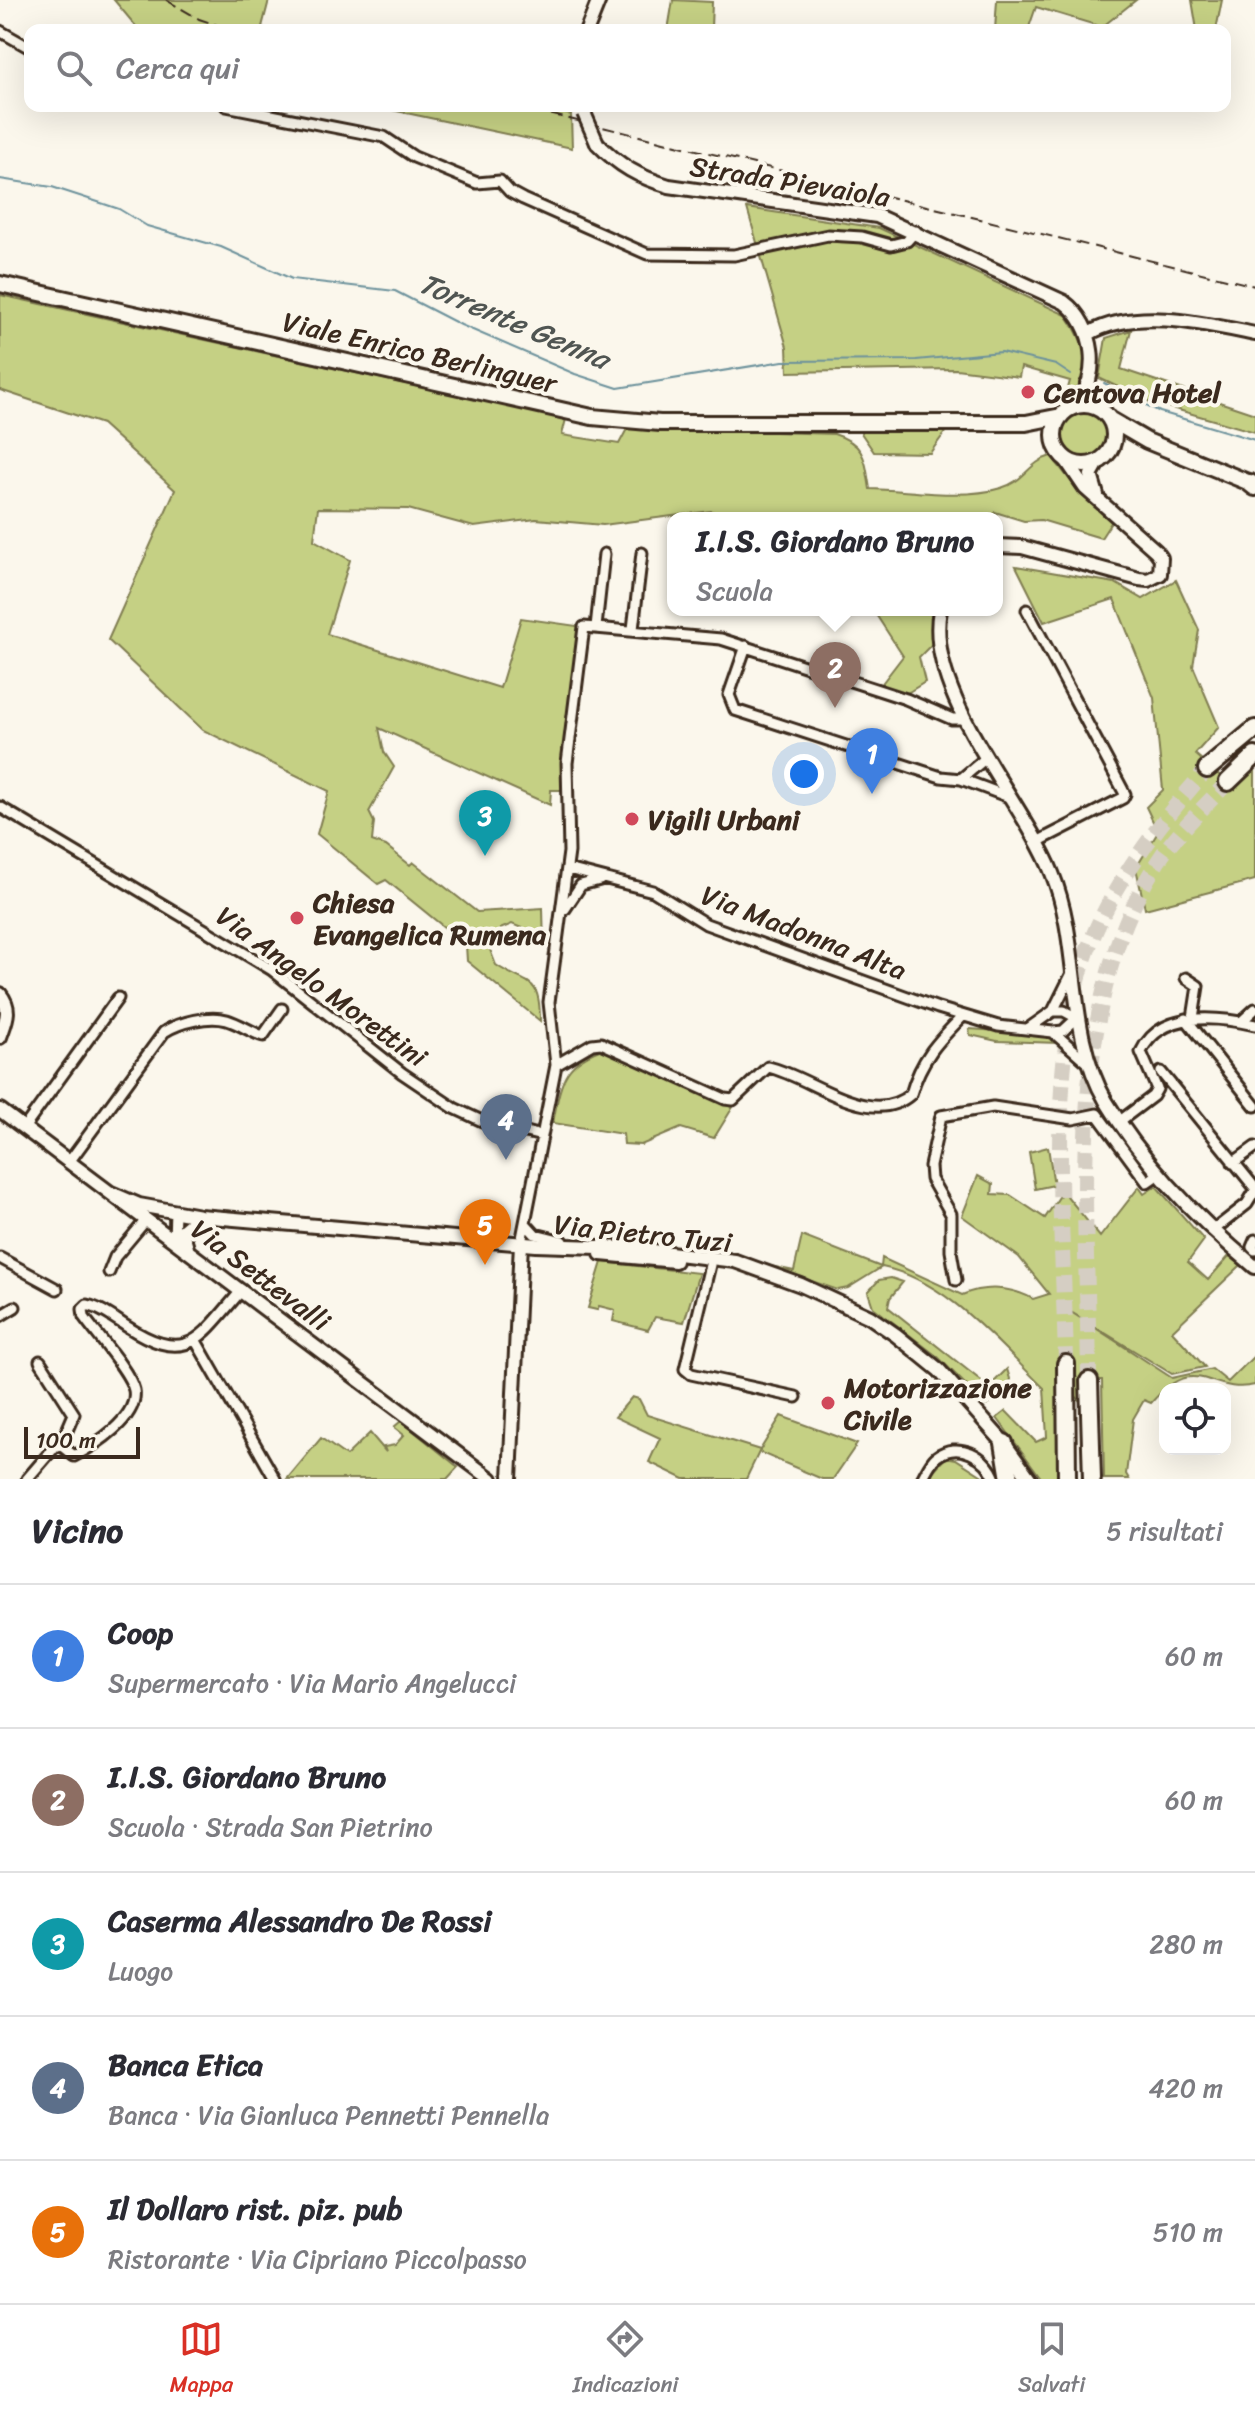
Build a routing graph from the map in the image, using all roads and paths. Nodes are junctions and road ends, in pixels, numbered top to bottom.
1 (599, 0) edge
2 (589, 24) edge
3 (0, 31) edge
4 (24, 45) edge
5 (257, 112) edge
6 (583, 112) edge
7 (916, 231) junction
8 (3, 283) edge
9 (1090, 333) junction
10 (1255, 334) edge
11 (1087, 383) junction
12 (1075, 406) junction
13 (1100, 409) junction
14 (1061, 416) junction
15 (1111, 420) junction
16 (1026, 423) junction
17 (1147, 441) junction
18 (1056, 443) junction
19 (1111, 448) junction
20 (1064, 457) junction
21 (1099, 461) junction
22 (1253, 485) edge
23 (1098, 498) junction
24 (1003, 546) edge
25 (642, 553) dead end
26 (604, 554) dead end
27 (1027, 610) dead end
28 (940, 616) edge
29 (596, 627) junction
30 (633, 629) junction
31 (746, 646) junction
32 (966, 719) junction
33 (1255, 722) edge
34 (1255, 729) edge
35 (987, 757) junction
36 (1255, 758) edge
37 (996, 773) junction
38 (1232, 778) tunnel mouth
39 (961, 779) junction
40 (983, 786) junction
41 (1012, 798) junction
42 (0, 807) edge
43 (1037, 842) junction
44 (568, 869) junction
45 (608, 879) junction
46 (562, 915) junction
47 (1071, 975) junction
48 (1186, 978) dead end
49 (0, 994) edge
50 (118, 998) dead end
51 (282, 1009) dead end
52 (1255, 1009) edge
53 (1053, 1011) junction
54 (963, 1016) junction
55 (1077, 1018) junction
56 (1190, 1019) junction
57 (1241, 1022) junction
58 (1255, 1025) edge
59 (1029, 1028) junction
60 (1053, 1032) junction
61 (0, 1037) edge
62 (1086, 1061) junction
63 (556, 1065) junction
64 (1161, 1072) dead end
65 (1255, 1106) edge
66 (0, 1110) edge
67 (1120, 1121) junction
68 (24, 1128) junction
69 (542, 1136) junction
70 (1255, 1147) edge
71 (69, 1162) junction
72 (1233, 1163) junction
73 (1160, 1173) junction
74 (1255, 1190) edge
75 (175, 1211) junction
76 (146, 1214) junction
77 (200, 1216) junction
78 (525, 1223) junction
79 (1215, 1229) junction
80 (174, 1240) junction
81 (1255, 1240) edge
82 (497, 1241) junction
83 (521, 1243) junction
84 (580, 1245) junction
85 (540, 1247) junction
86 (187, 1248) junction
87 (1255, 1250) edge
88 (0, 1258) edge
89 (710, 1265) junction
90 (745, 1267) junction
91 (1255, 1267) edge
92 (519, 1271) junction
93 (109, 1272) dead end
94 (956, 1280) dead end
95 (57, 1289) dead end
96 (242, 1290) junction
97 (15, 1307) dead end
98 (0, 1316) edge
99 (196, 1341) junction
100 (40, 1361) dead end
101 (1066, 1364) tunnel mouth
102 (1089, 1381) tunnel mouth
103 (796, 1397) dead end
104 (1091, 1425) junction
105 (58, 1443) junction
106 (1004, 1443) junction
107 (512, 1450) junction
108 (478, 1468) junction
109 (27, 1479) edge
110 (275, 1479) edge
111 (491, 1479) edge
112 (510, 1479) edge
113 (922, 1479) edge
114 (995, 1479) edge
115 (1010, 1479) edge
116 (1030, 1479) edge
117 (1067, 1479) edge
118 (1092, 1479) edge
119 (1099, 1479) edge

1 - 2 main road
3 - 4 street
5 - 7 street
6 - 7 main road, Strada Pievaiola, bridge
7 - 9 main road, Strada Pievaiola
8 - 16 main road, Viale Enrico Berlinguer
9 - 10 main road
9 - 11 main road
11 - 12 main road
11 - 13 main road
12 - 13 main road
12 - 14 main road
13 - 15 main road
14 - 16 main road, Viale Enrico Berlinguer
14 - 18 main road
15 - 17 main road
15 - 19 main road
16 - 18 main road
17 - 19 main road
17 - 22 main road
18 - 20 main road
19 - 21 main road
20 - 21 main road
20 - 23 main road
21 - 23 main road
23 - 24 main road
25 - 30 street
26 - 29 street
27 - 43 street
28 - 32 main road
29 - 30 street
29 - 44 street
30 - 31 street
31 - 32 street
31 - 39 street
32 - 35 main road
33 - 34 highway
35 - 37 main road
35 - 39 street
36 - 38 highway
37 - 40 street
37 - 41 main road
39 - 40 street
40 - 41 street
41 - 43 main road
42 - 69 street, Via Angelo Morettini
43 - 47 main road
44 - 45 street, Via Madonna Alta
44 - 46 street
45 - 46 street
45 - 54 street, Via Madonna Alta
46 - 63 street
47 - 53 street
47 - 55 main road
48 - 56 street
49 - 61 main road
50 - 68 street
51 - 71 street
52 - 57 street
53 - 55 street
53 - 59 street
54 - 59 street, Via Madonna Alta
54 - 63 street
55 - 60 street
55 - 62 main road
56 - 57 street
56 - 65 street
56 - 67 street
57 - 58 street
59 - 60 street, Via Madonna Alta
60 - 62 street
62 - 67 main road
63 - 69 street
64 - 72 street
66 - 68 main road, Via Settevalli
67 - 73 main road
68 - 71 main road, Via Settevalli
69 - 78 street
70 - 72 street
71 - 76 main road, Via Settevalli
72 - 74 street
73 - 79 main road
73 - 94 street
74 - 79 street
75 - 76 main road, Via Pietro Tuzi
75 - 77 main road, Via Pietro Tuzi
75 - 80 street
76 - 80 main road, Via Settevalli
76 - 93 street
77 - 82 main road, Via Pietro Tuzi
77 - 86 main road
78 - 83 street
78 - 84 street
79 - 91 main road
80 - 86 main road, Via Settevalli
81 - 87 street
82 - 83 main road, Via Pietro Tuzi
82 - 92 main road
83 - 85 main road, Via Pietro Tuzi
83 - 92 main road
84 - 85 main road, Via Pietro Tuzi
84 - 90 main road, Via Pietro Tuzi
85 - 89 main road, Via Pietro Tuzi
85 - 92 main road
86 - 96 main road, Via Settevalli
88 - 95 street
89 - 90 main road, Via Pietro Tuzi
89 - 103 street
90 - 106 main road, Via Pietro Tuzi
92 - 107 main road
96 - 99 street
96 - 108 main road, Via Settevalli
97 - 98 street
99 - 105 street
99 - 110 street
100 - 105 street
101 - 117 highway
102 - 104 highway
104 - 118 highway
104 - 119 highway
105 - 109 street
106 - 115 highway
106 - 116 main road, Via Pietro Tuzi
107 - 108 main road
107 - 112 main road
108 - 111 main road, Via Settevalli
113 - 114 street

